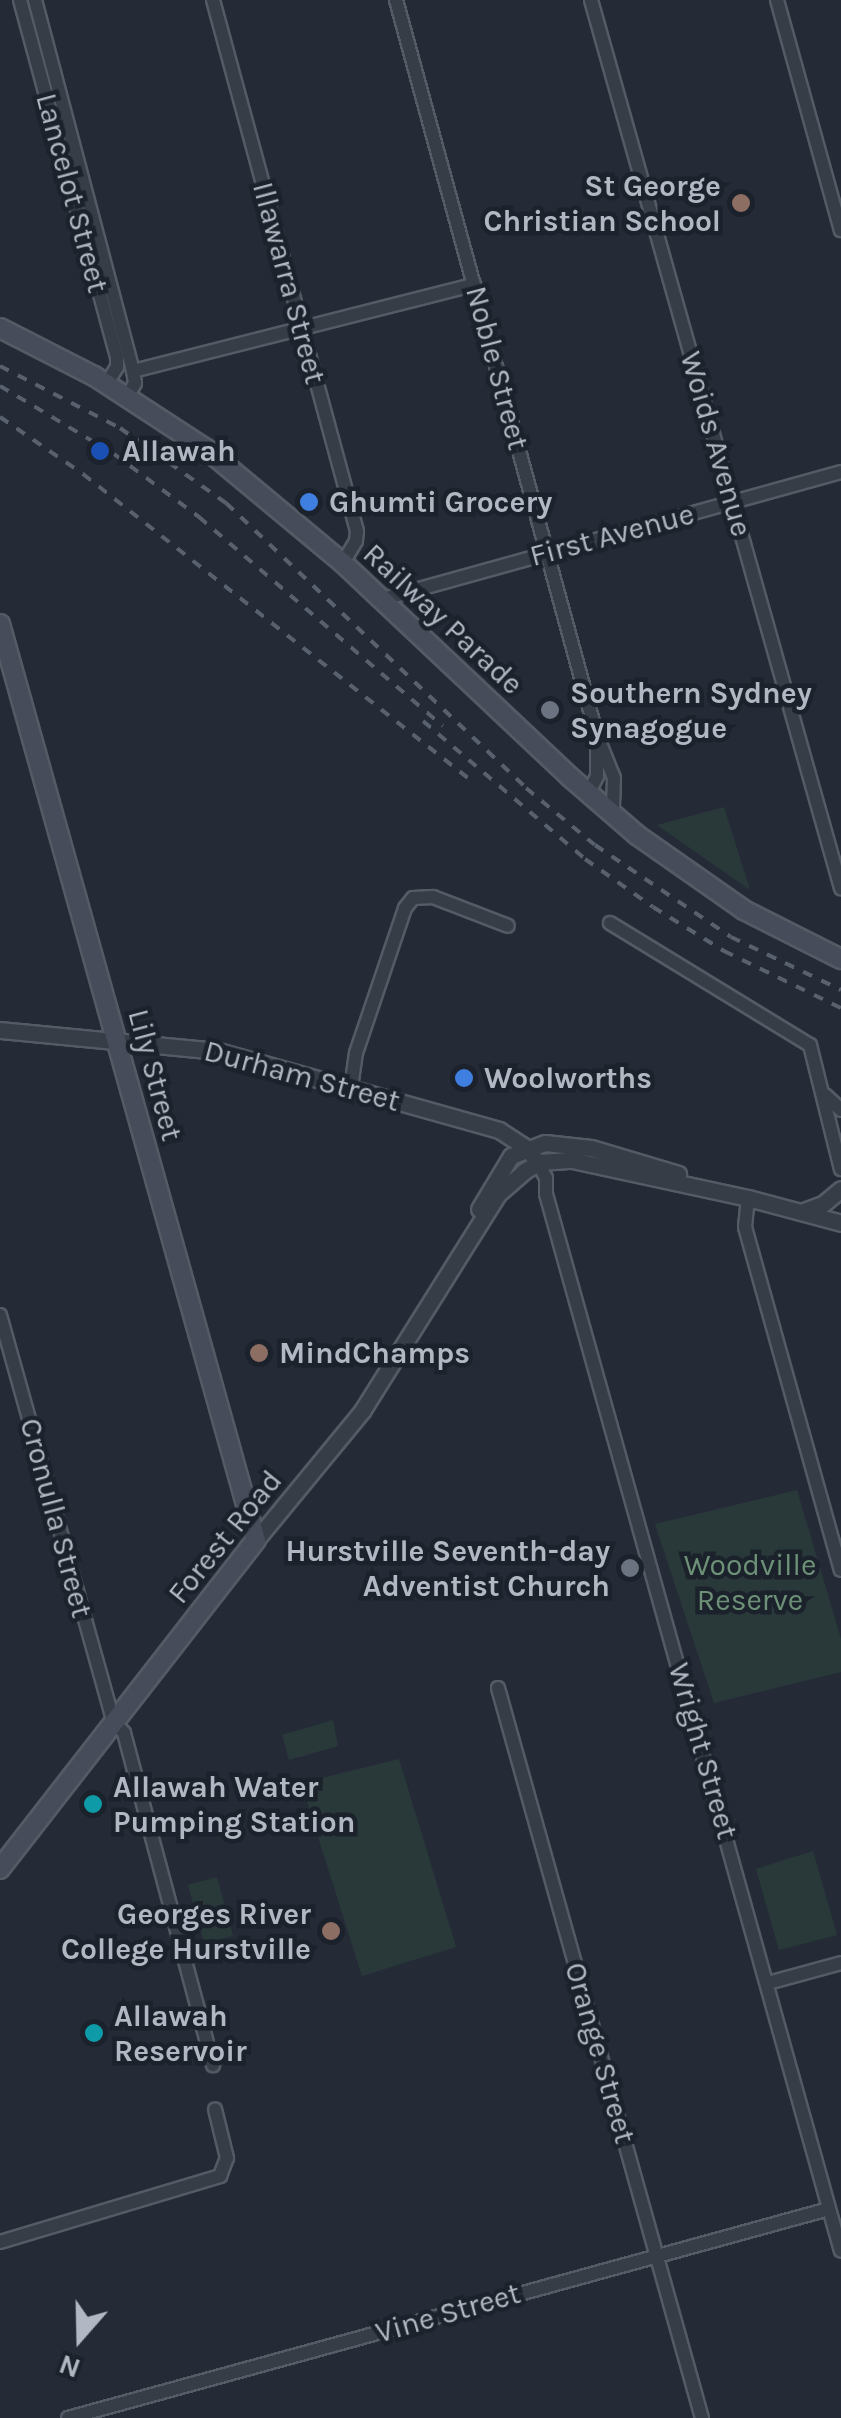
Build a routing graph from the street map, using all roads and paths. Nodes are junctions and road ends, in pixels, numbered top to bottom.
1 (20, 0) edge
2 (35, 0) edge
3 (214, 0) edge
4 (396, 0) edge
5 (591, 0) edge
6 (777, 0) edge
7 (841, 230) edge
8 (474, 285) junction
9 (0, 328) edge
10 (302, 330) junction
11 (117, 367) junction
12 (133, 371) junction
13 (107, 384) junction
14 (127, 397) junction
15 (841, 472) edge
16 (732, 502) junction
17 (548, 556) junction
18 (343, 562) junction
19 (382, 599) junction
20 (0, 624) edge
21 (597, 736) junction
22 (588, 794) junction
23 (613, 815) junction
24 (841, 888) edge
25 (610, 923) dead end
26 (508, 926) dead end
27 (840, 955) edge
28 (0, 1030) edge
29 (117, 1040) junction
30 (350, 1088) junction
31 (824, 1094) junction
32 (841, 1110) edge
33 (481, 1125) junction
34 (836, 1129) edge
35 (527, 1148) junction
36 (511, 1156) junction
37 (531, 1167) junction
38 (841, 1169) edge
39 (841, 1189) edge
40 (748, 1198) junction
41 (801, 1212) junction
42 (836, 1222) edge
43 (451, 1267) junction
44 (0, 1315) edge
45 (256, 1540) junction
46 (841, 1570) edge
47 (498, 1688) dead end
48 (113, 1721) junction
49 (27, 1832) junction
50 (0, 1850) edge
51 (0, 1869) edge
52 (841, 1963) edge
53 (768, 1984) junction
54 (213, 2065) dead end
55 (215, 2110) dead end
56 (829, 2209) junction
57 (0, 2242) edge
58 (841, 2251) edge
59 (657, 2255) junction
60 (68, 2418) edge
61 (702, 2418) edge

1 - 11 street, Lancelot Street
2 - 12 street, Lancelot Street
3 - 10 street, Illawarra Street
4 - 8 street, Noble Street
5 - 16 street, Woids Avenue
6 - 7 street
8 - 10 street
8 - 17 street, Noble Street
9 - 13 main road, Railway Parade
10 - 12 street
10 - 18 street, Illawarra Street
11 - 12 street
11 - 13 street
12 - 14 street
13 - 14 main road, Railway Parade
14 - 18 main road, Railway Parade
15 - 16 street, First Avenue
16 - 17 street, First Avenue
16 - 24 street, Woids Avenue
17 - 19 street, First Avenue
17 - 21 street, Noble Street
18 - 19 main road, Railway Parade
19 - 22 main road, Railway Parade
20 - 29 main road, Lily Street
21 - 22 street, Noble Street
21 - 23 street, Noble Street
22 - 23 main road, Railway Parade
23 - 27 main road, Railway Parade
25 - 31 street
26 - 30 street
28 - 29 street, Durham Street
29 - 30 street, Durham Street
29 - 45 main road, Lily Street
30 - 33 street, Durham Street
31 - 32 street
31 - 34 street
33 - 35 street, Durham Street
33 - 36 street
34 - 38 street
35 - 36 street
35 - 37 street
35 - 40 street
36 - 37 street
36 - 43 street, Forest Road
37 - 40 street
37 - 43 street, Forest Road
37 - 53 street, Wright Street
39 - 41 street
39 - 42 street
40 - 41 street
40 - 46 street
41 - 42 street
43 - 45 street, Forest Road
44 - 48 street, Cronulla Street
45 - 48 main road, Forest Road
47 - 59 street, Orange Street
48 - 49 main road, Forest Road
48 - 54 street, Cronulla Street
49 - 50 main road, Forest Road
49 - 51 main road, Forest Road
52 - 53 street
53 - 56 street, Wright Street
55 - 57 street
56 - 58 street, Wright Street
56 - 59 street, Vine Street
59 - 60 street, Vine Street
59 - 61 street, Orange Street

